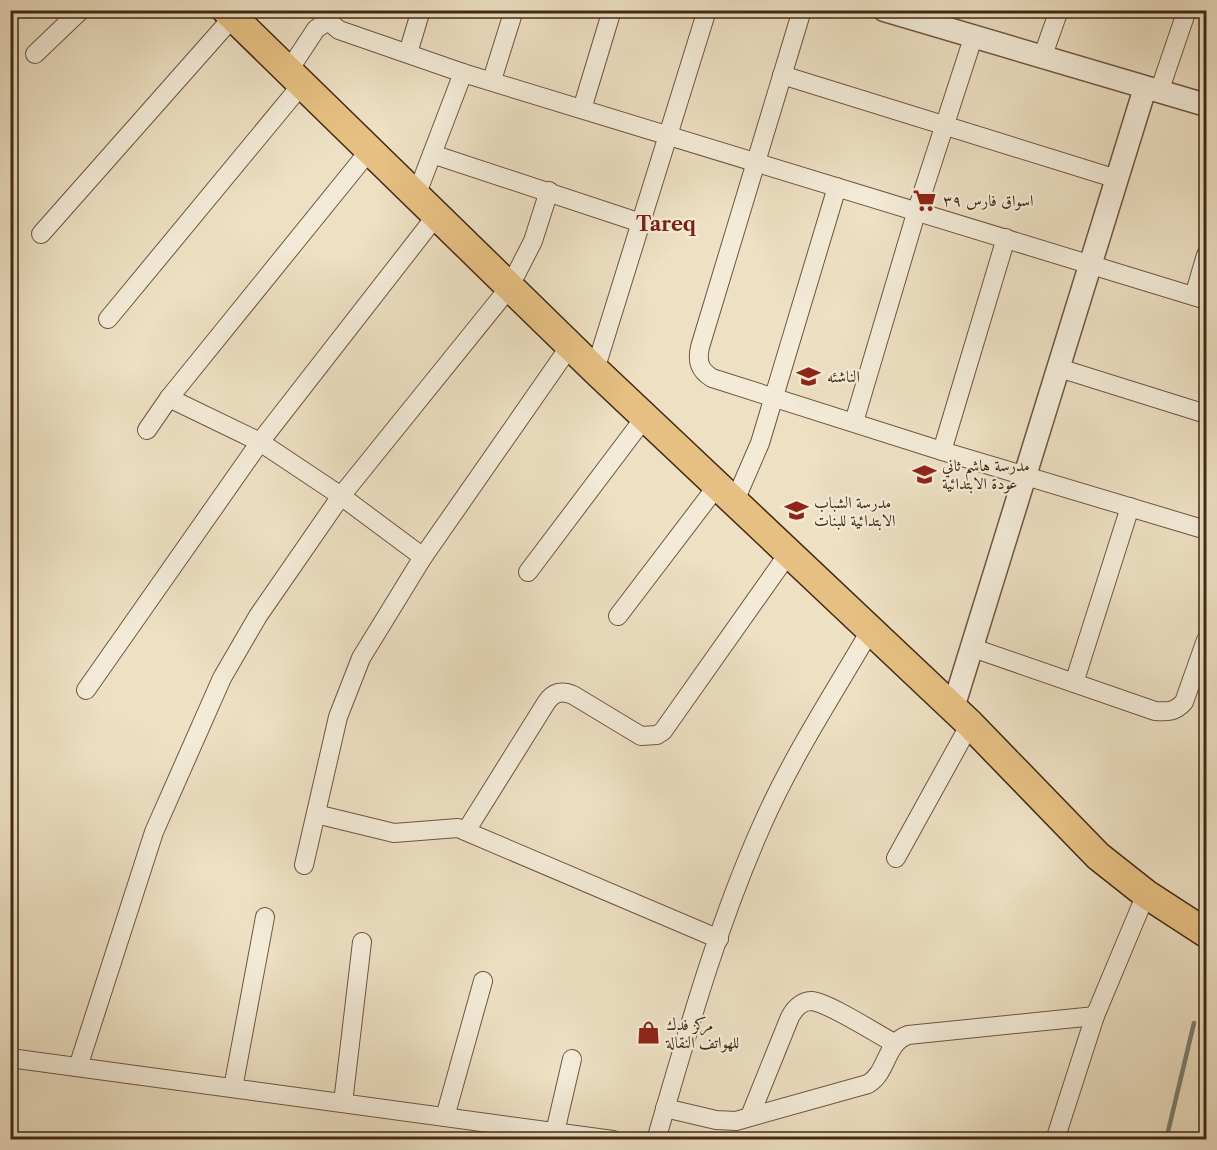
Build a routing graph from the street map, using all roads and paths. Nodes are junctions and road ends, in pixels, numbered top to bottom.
1 (81, 10) edge
2 (421, 10) edge
3 (514, 10) edge
4 (612, 10) edge
5 (707, 10) edge
6 (802, 10) edge
7 (884, 10) edge
8 (1059, 10) edge
9 (1188, 10) edge
10 (230, 14) edge
11 (916, 15) edge
12 (327, 16) edge
13 (973, 38) junction
14 (35, 54) dead end
15 (408, 54) junction
16 (1042, 58) junction
17 (462, 73) junction
18 (782, 75) junction
19 (296, 76) junction
20 (492, 80) junction
21 (1152, 90) junction
22 (1206, 105) edge
23 (582, 109) junction
24 (946, 124) junction
25 (669, 134) junction
26 (369, 151) junction
27 (432, 154) junction
28 (755, 160) junction
29 (1118, 179) junction
30 (837, 187) junction
31 (549, 191) junction
32 (416, 196) junction
33 (917, 210) junction
34 (436, 216) junction
35 (641, 223) junction
36 (41, 234) dead end
37 (1006, 238) junction
38 (1206, 255) edge
39 (1091, 265) junction
40 (509, 288) junction
41 (1200, 298) edge
42 (108, 319) dead end
43 (570, 346) junction
44 (1059, 368) junction
45 (595, 370) junction
46 (773, 396) junction
47 (169, 398) junction
48 (1206, 414) edge
49 (645, 417) junction
50 (854, 422) junction
51 (147, 430) dead end
52 (260, 442) junction
53 (942, 451) junction
54 (1026, 477) junction
55 (726, 495) junction
56 (341, 496) junction
57 (1130, 507) junction
58 (1206, 530) edge
59 (788, 554) junction
60 (423, 557) junction
61 (528, 572) dead end
62 (618, 616) dead end
63 (870, 631) junction
64 (1206, 640) edge
65 (973, 648) junction
66 (1074, 683) junction
67 (86, 690) dead end
68 (961, 716) junction
69 (316, 814) junction
70 (466, 831) junction
71 (896, 858) dead end
72 (304, 865) dead end
73 (1146, 894) junction
74 (265, 917) dead end
75 (1206, 933) edge
76 (718, 939) junction
77 (362, 942) dead end
78 (483, 981) dead end
79 (1095, 1016) junction
80 (894, 1044) junction
81 (10, 1058) edge
82 (572, 1059) dead end
83 (78, 1067) junction
84 (233, 1088) junction
85 (343, 1103) junction
86 (665, 1108) junction
87 (750, 1116) junction
88 (446, 1117) junction
89 (506, 1132) edge
90 (555, 1132) junction
91 (613, 1140) edge
92 (656, 1140) edge
93 (1054, 1140) edge

1 - 14 street
2 - 15 street
3 - 20 street
4 - 23 street
5 - 25 street
6 - 18 street
7 - 11 street
8 - 16 street
9 - 21 street
10 - 19 main road
10 - 36 street
11 - 13 street
12 - 15 street
12 - 19 street
13 - 16 street
13 - 24 street
15 - 17 street
16 - 21 street
17 - 20 street
17 - 27 street
18 - 24 street
18 - 28 street
19 - 26 main road
19 - 42 street
20 - 23 street
21 - 22 street
21 - 29 street
23 - 25 street
24 - 29 street
24 - 33 street
25 - 28 street
25 - 35 street
26 - 32 main road
26 - 47 street
27 - 31 street
27 - 32 street
28 - 30 street
28 - 46 street
29 - 39 street
30 - 33 street
30 - 46 street
31 - 35 street
31 - 40 street
32 - 34 main road
33 - 37 street
33 - 50 street
34 - 40 main road
34 - 52 street
35 - 45 street
37 - 39 street
37 - 53 street
38 - 41 street
39 - 41 street
39 - 44 street
40 - 43 main road
40 - 56 street
43 - 45 main road
43 - 60 street
44 - 48 street
44 - 54 street
45 - 49 main road
46 - 50 street
46 - 55 street
47 - 51 street
47 - 52 street
49 - 55 main road
49 - 61 street
50 - 53 street
52 - 56 street
52 - 67 street
53 - 54 street
54 - 57 street
54 - 65 street
55 - 59 main road
55 - 62 street
56 - 60 street
56 - 83 street
57 - 58 street
57 - 66 street
59 - 63 main road
59 - 70 street
60 - 69 street
63 - 68 main road
63 - 76 street
64 - 66 street
65 - 66 street
65 - 68 street
68 - 71 street
68 - 73 main road
69 - 70 street
69 - 72 street
70 - 76 street
73 - 75 main road
73 - 79 street
74 - 84 street
76 - 86 street
77 - 85 street
78 - 88 street
79 - 80 street
79 - 93 street
80 - 87 street
80 - 87 street
81 - 83 street
82 - 90 street
83 - 84 street
84 - 85 street
85 - 88 street
86 - 87 street
86 - 92 street
88 - 89 street
89 - 90 street
90 - 91 street

